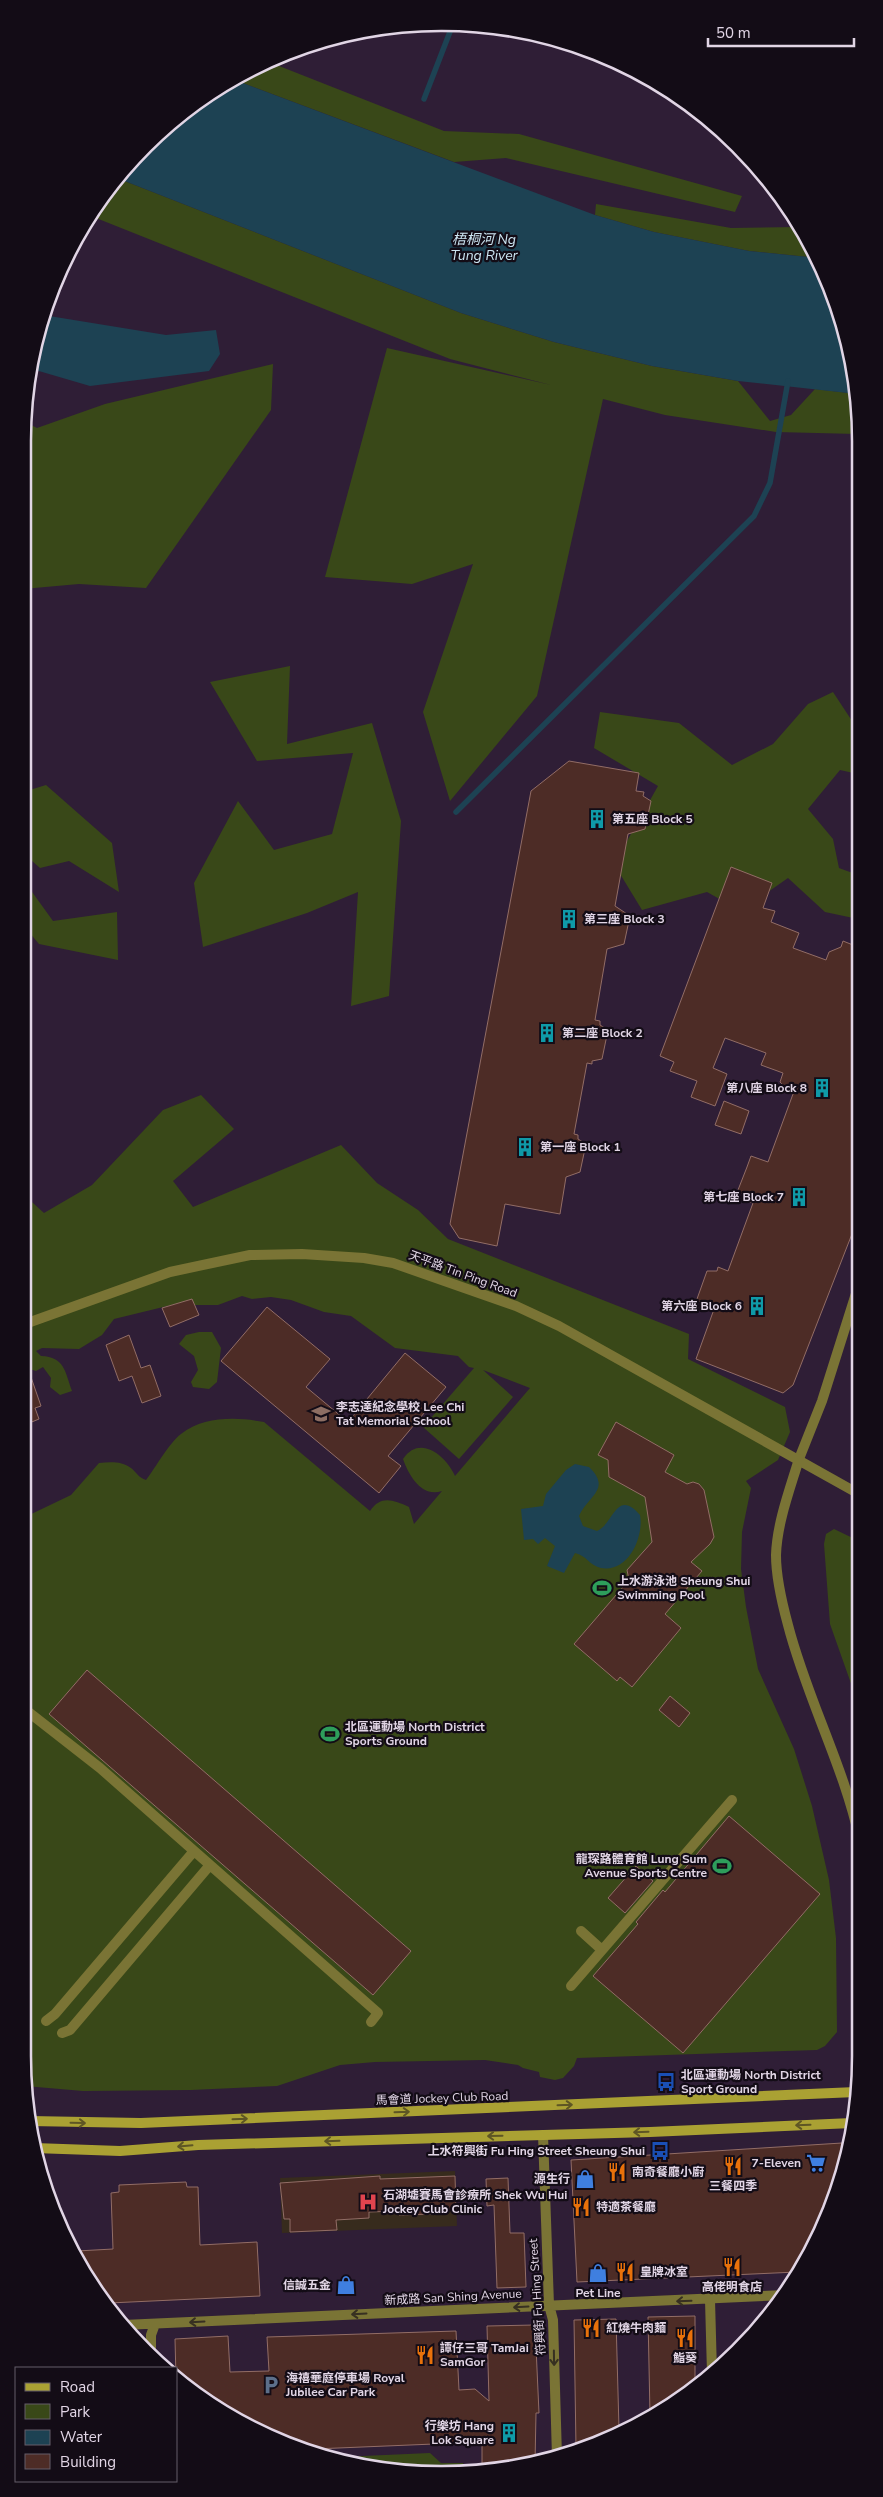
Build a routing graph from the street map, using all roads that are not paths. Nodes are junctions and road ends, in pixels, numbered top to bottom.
1 (852, 1306) edge
2 (31, 1323) edge
3 (799, 1459) junction
4 (852, 1490) edge
5 (31, 1714) edge
6 (732, 1800) dead end
7 (852, 1815) edge
8 (194, 1851) junction
9 (210, 1865) junction
10 (581, 1931) dead end
11 (602, 1950) junction
12 (571, 1986) dead end
13 (46, 2021) dead end
14 (371, 2022) dead end
15 (62, 2033) dead end
16 (850, 2092) edge
17 (37, 2121) edge
18 (846, 2123) edge
19 (543, 2135) junction
20 (42, 2148) edge
21 (774, 2296) edge
22 (710, 2300) junction
23 (549, 2305) junction
24 (155, 2324) junction
25 (132, 2325) edge
26 (151, 2346) edge
27 (712, 2364) edge
28 (557, 2449) edge

1 - 3 street
2 - 3 street, 天平路 Tin Ping Road
3 - 4 street, 天平路 Tin Ping Road
3 - 7 street
5 - 8 street
6 - 11 street
8 - 9 street
8 - 13 street
9 - 14 street
9 - 15 street
10 - 11 street
11 - 12 street
17 -> 16 main road, 馬會道 Jockey Club Road
18 -> 19 main road
19 -> 20 main road
19 - 23 street, 符興街 Fu Hing Street
21 - 22 street, 新成路 San Shing Avenue
22 -> 23 street, 新成路 San Shing Avenue
22 - 27 street
23 -> 24 street, 新成路 San Shing Avenue
23 -> 28 street, 符興街 Fu Hing Street
24 - 25 street, 新成路 San Shing Avenue
24 - 26 street

